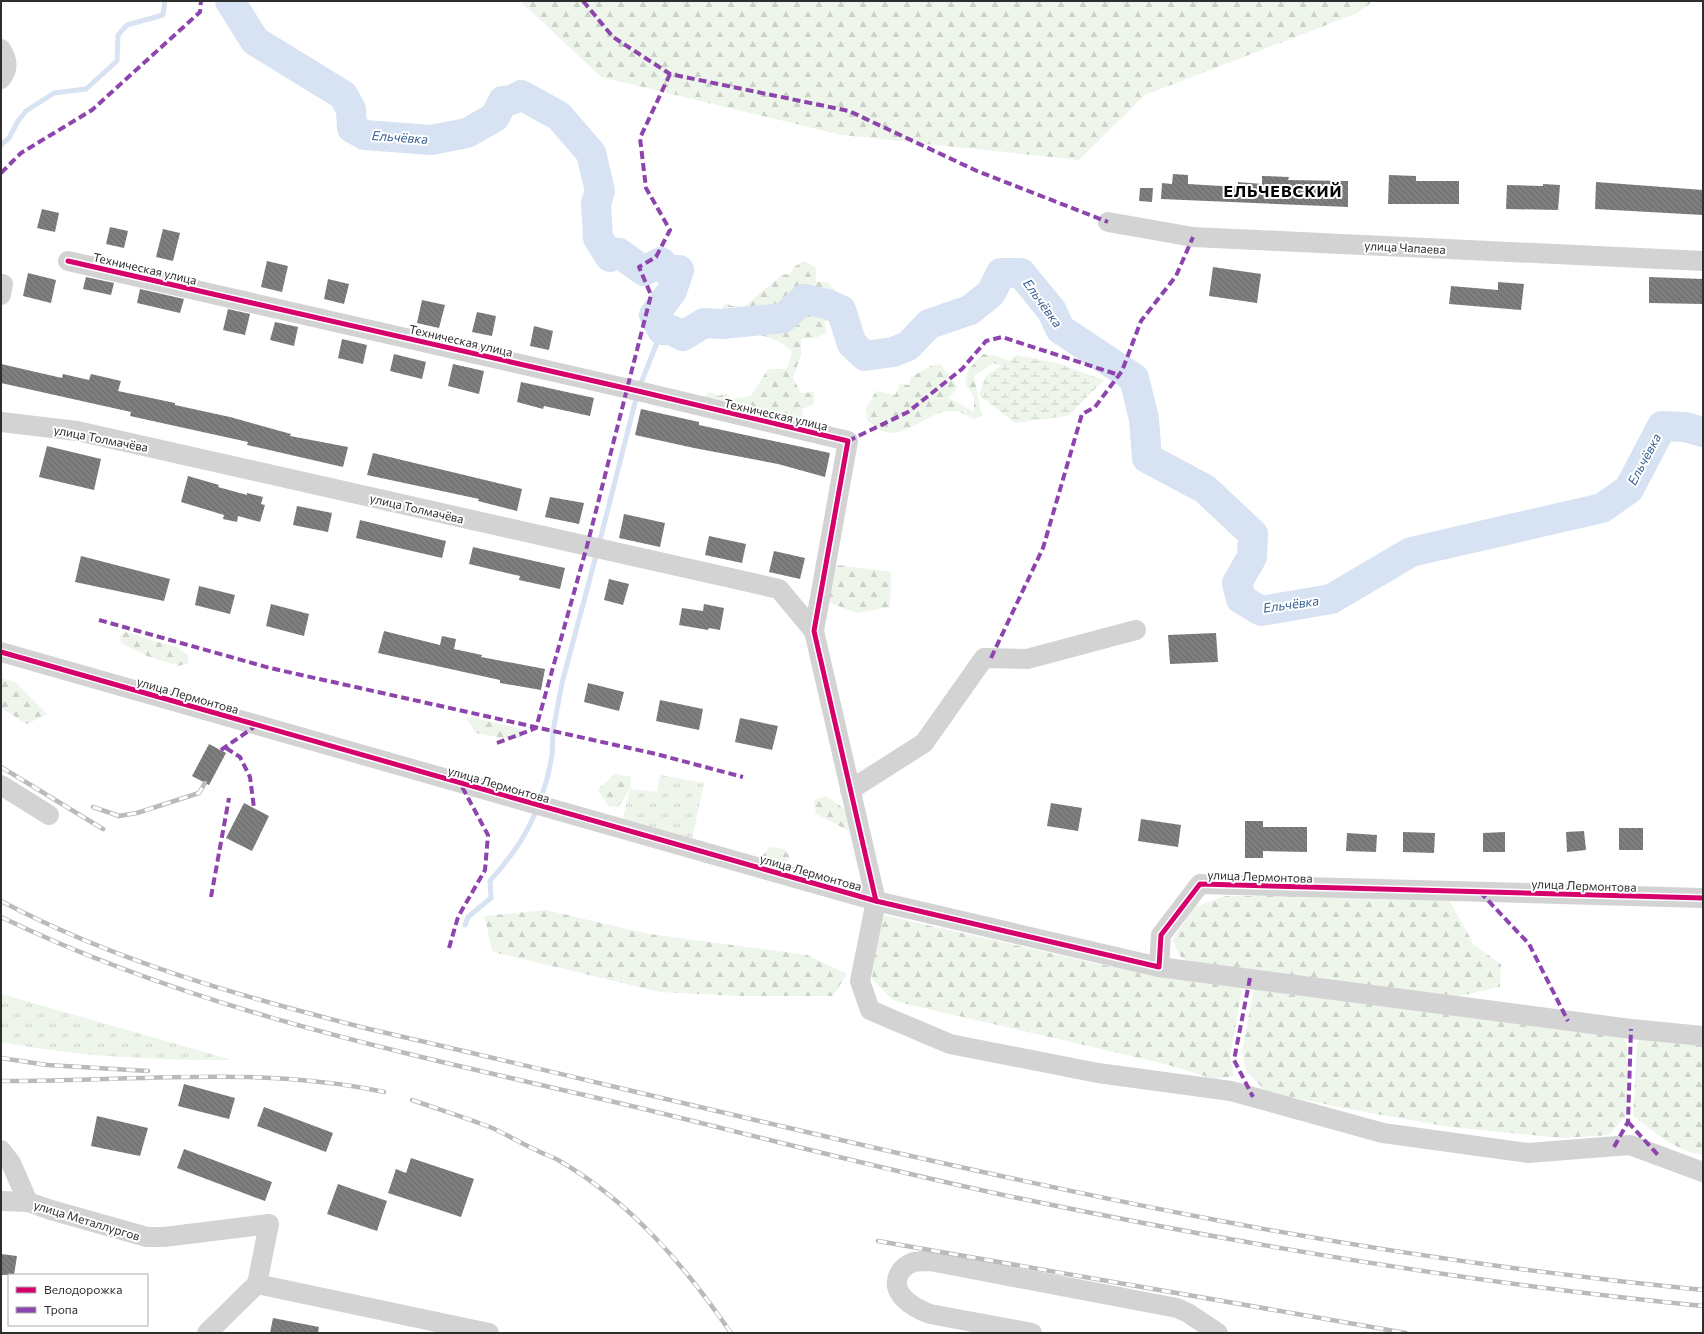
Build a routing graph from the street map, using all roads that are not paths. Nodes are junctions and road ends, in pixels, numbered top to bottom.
1 (1, 49) edge
2 (1, 79) edge
3 (1108, 222) dead end
4 (68, 261) dead end
5 (1703, 261) edge
6 (1, 422) edge
7 (1136, 630) dead end
8 (814, 631) junction
9 (1, 652) edge
10 (1, 785) edge
11 (850, 790) junction
12 (49, 815) dead end
13 (1703, 898) edge
14 (876, 901) junction
15 (1159, 967) junction
16 (1703, 1036) edge
17 (1, 1150) edge
18 (1703, 1172) edge
19 (1, 1202) edge
20 (28, 1202) junction
21 (257, 1284) junction
22 (207, 1333) edge
23 (489, 1333) edge
24 (1032, 1333) edge
25 (1218, 1333) edge

1 - 2 street
3 - 5 street, улица Чапаева
4 - 8 street, Техническая улица
6 - 8 street, улица Толмачёва
7 - 11 street
8 - 11 street
9 - 14 street, улица Лермонтова
10 - 12 street
11 - 14 street
13 - 15 street, улица Лермонтова
14 - 15 street, улица Лермонтова
14 - 18 street
15 - 16 street
17 - 20 street
19 - 20 street, улица Металлургов
20 - 21 street, улица Металлургов
21 - 22 street
21 - 23 street
24 - 25 street

